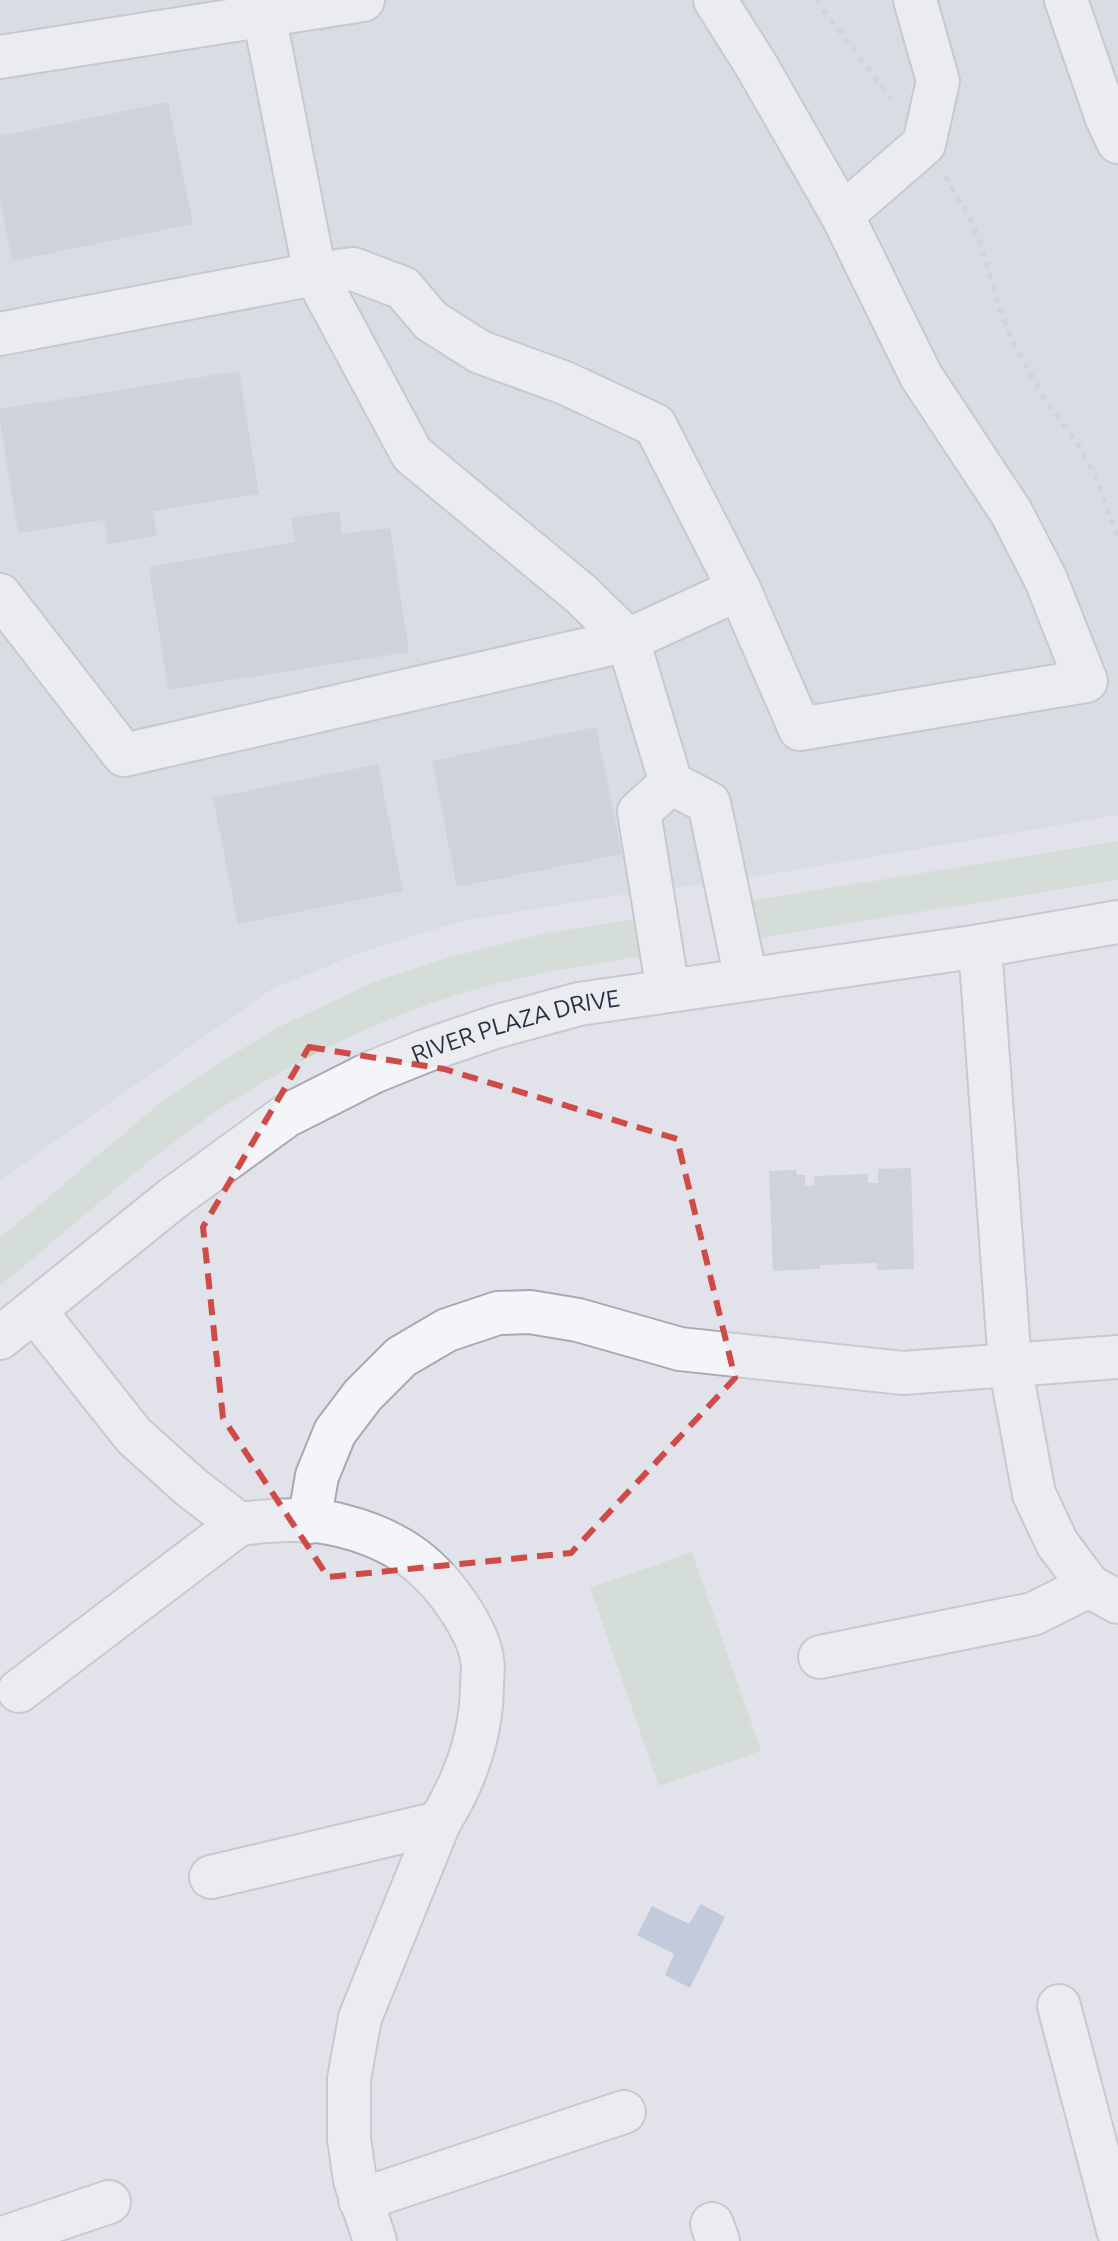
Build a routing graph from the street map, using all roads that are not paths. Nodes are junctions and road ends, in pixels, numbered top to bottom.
1 (363, 0) edge
2 (715, 0) edge
3 (915, 0) edge
4 (1066, 0) edge
5 (264, 15) junction
6 (0, 57) edge
7 (1118, 142) edge
8 (842, 215) junction
9 (315, 274) junction
10 (0, 334) edge
11 (739, 589) junction
12 (0, 595) edge
13 (628, 640) junction
14 (671, 783) junction
15 (1118, 922) edge
16 (980, 946) junction
17 (746, 979) junction
18 (668, 991) junction
19 (35, 1311) junction
20 (0, 1338) edge
21 (1118, 1357) edge
22 (1010, 1365) junction
23 (309, 1522) junction
24 (239, 1524) junction
25 (1103, 1594) edge
26 (820, 1657) dead end
27 (19, 1691) dead end
28 (439, 1823) junction
29 (211, 1877) dead end
30 (1059, 2006) dead end
31 (624, 2112) dead end
32 (360, 2200) junction
33 (109, 2202) dead end
34 (1118, 2230) edge
35 (0, 2239) edge
36 (375, 2241) edge

1 - 5 street
2 - 8 street
3 - 8 street
4 - 7 street
5 - 6 street
5 - 9 street
8 - 11 street
9 - 10 street
9 - 11 street
9 - 13 street
11 - 13 street
12 - 13 street
13 - 14 street
14 - 17 street
14 - 18 street
15 - 16 street, RIVER PLAZA DRIVE
16 - 17 street, RIVER PLAZA DRIVE
16 - 22 street
17 - 18 street, RIVER PLAZA DRIVE
18 - 19 street, RIVER PLAZA DRIVE
19 - 20 street, RIVER PLAZA DRIVE
19 - 24 street
21 - 22 street
22 - 23 street
22 - 25 street
23 - 24 street
23 - 28 street
24 - 27 street
25 - 26 street
28 - 29 street
28 - 32 street
30 - 34 street
31 - 32 street
32 - 36 street
33 - 35 street

